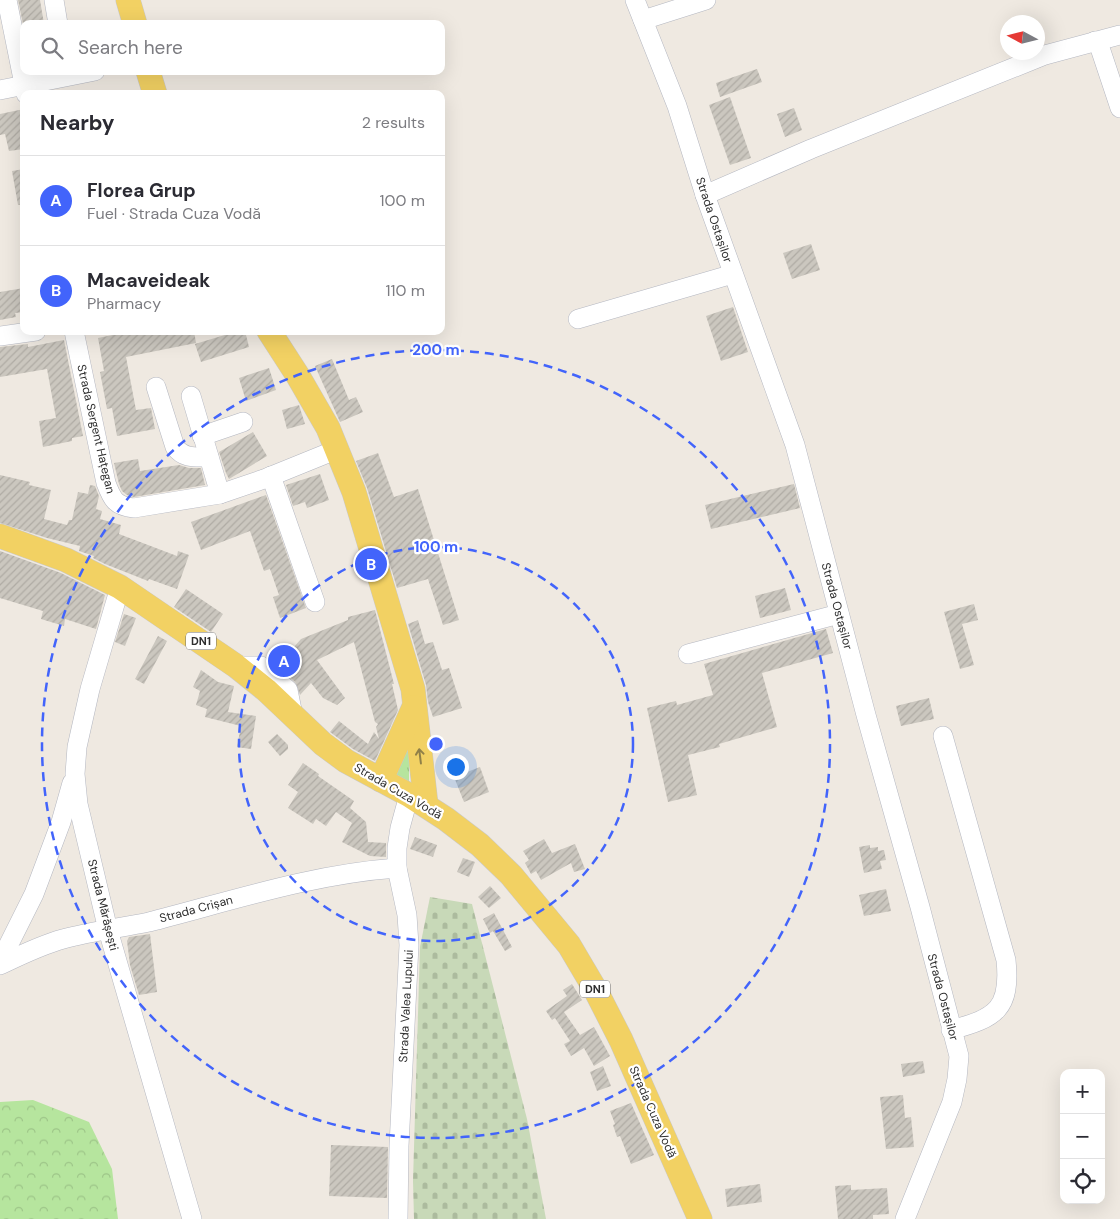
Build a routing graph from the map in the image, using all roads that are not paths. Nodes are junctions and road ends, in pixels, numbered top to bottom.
1 (7, 0) edge
2 (54, 0) edge
3 (128, 0) edge
4 (636, 0) edge
5 (706, 0) edge
6 (57, 20) edge
7 (134, 20) edge
8 (644, 20) junction
9 (1120, 35) edge
10 (1095, 41) junction
11 (20, 64) edge
12 (22, 75) edge
13 (65, 75) edge
14 (149, 75) edge
15 (25, 89) edge
16 (0, 90) edge
17 (154, 90) edge
18 (1120, 108) edge
19 (705, 195) junction
20 (733, 274) junction
21 (578, 319) dead end
22 (20, 333) edge
23 (75, 335) edge
24 (272, 335) edge
25 (0, 336) edge
26 (156, 387) dead end
27 (191, 396) dead end
28 (243, 422) dead end
29 (202, 436) junction
30 (338, 449) junction
31 (209, 457) junction
32 (271, 476) junction
33 (220, 494) junction
34 (0, 536) edge
35 (120, 587) junction
36 (315, 602) dead end
37 (839, 614) junction
38 (688, 654) dead end
39 (414, 707) junction
40 (943, 736) dead end
41 (75, 774) junction
42 (381, 780) junction
43 (418, 800) junction
44 (397, 868) junction
45 (108, 930) junction
46 (0, 964) edge
47 (952, 1030) junction
48 (192, 1219) edge
49 (398, 1219) edge
50 (700, 1219) edge
51 (904, 1219) edge

1 - 11 street
2 - 6 street
3 - 7 main road
4 - 8 street, Strada Ostașilor
5 - 8 street
8 - 19 street, Strada Ostașilor
9 - 10 street
10 - 18 street
10 - 19 street
12 - 15 street
13 - 15 street
14 - 17 main road
15 - 16 street
19 - 20 street, Strada Ostașilor
20 - 21 street
20 - 37 street, Strada Ostașilor
22 - 25 street
23 - 33 street, Strada Sergent Hațegan
24 - 30 main road
26 - 31 street
27 - 29 street
28 - 29 street
29 - 31 street
30 - 32 street, Strada Sergent Hațegan
30 - 39 main road
31 - 33 street
32 - 33 street, Strada Sergent Hațegan
32 - 36 street
34 - 35 main road, Strada Cuza Vodă / DN1
35 - 41 street, Strada Mărășești
35 - 42 main road, Strada Cuza Vodă / DN1
37 - 38 street
37 - 47 street, Strada Ostașilor
39 - 42 main road
43 -> 39 main road
40 - 47 street
41 - 45 street, Strada Mărășești
41 - 46 street, Strada Crișan
42 - 43 main road, Strada Cuza Vodă / DN1
43 - 44 street, Strada Valea Lupului
43 - 50 main road, Strada Cuza Vodă / DN1
44 - 45 street, Strada Crișan
44 - 49 street, Strada Valea Lupului
45 - 46 street, Strada Crișan
45 - 48 street, Strada Mărășești
47 - 51 street, Strada Ostașilor

